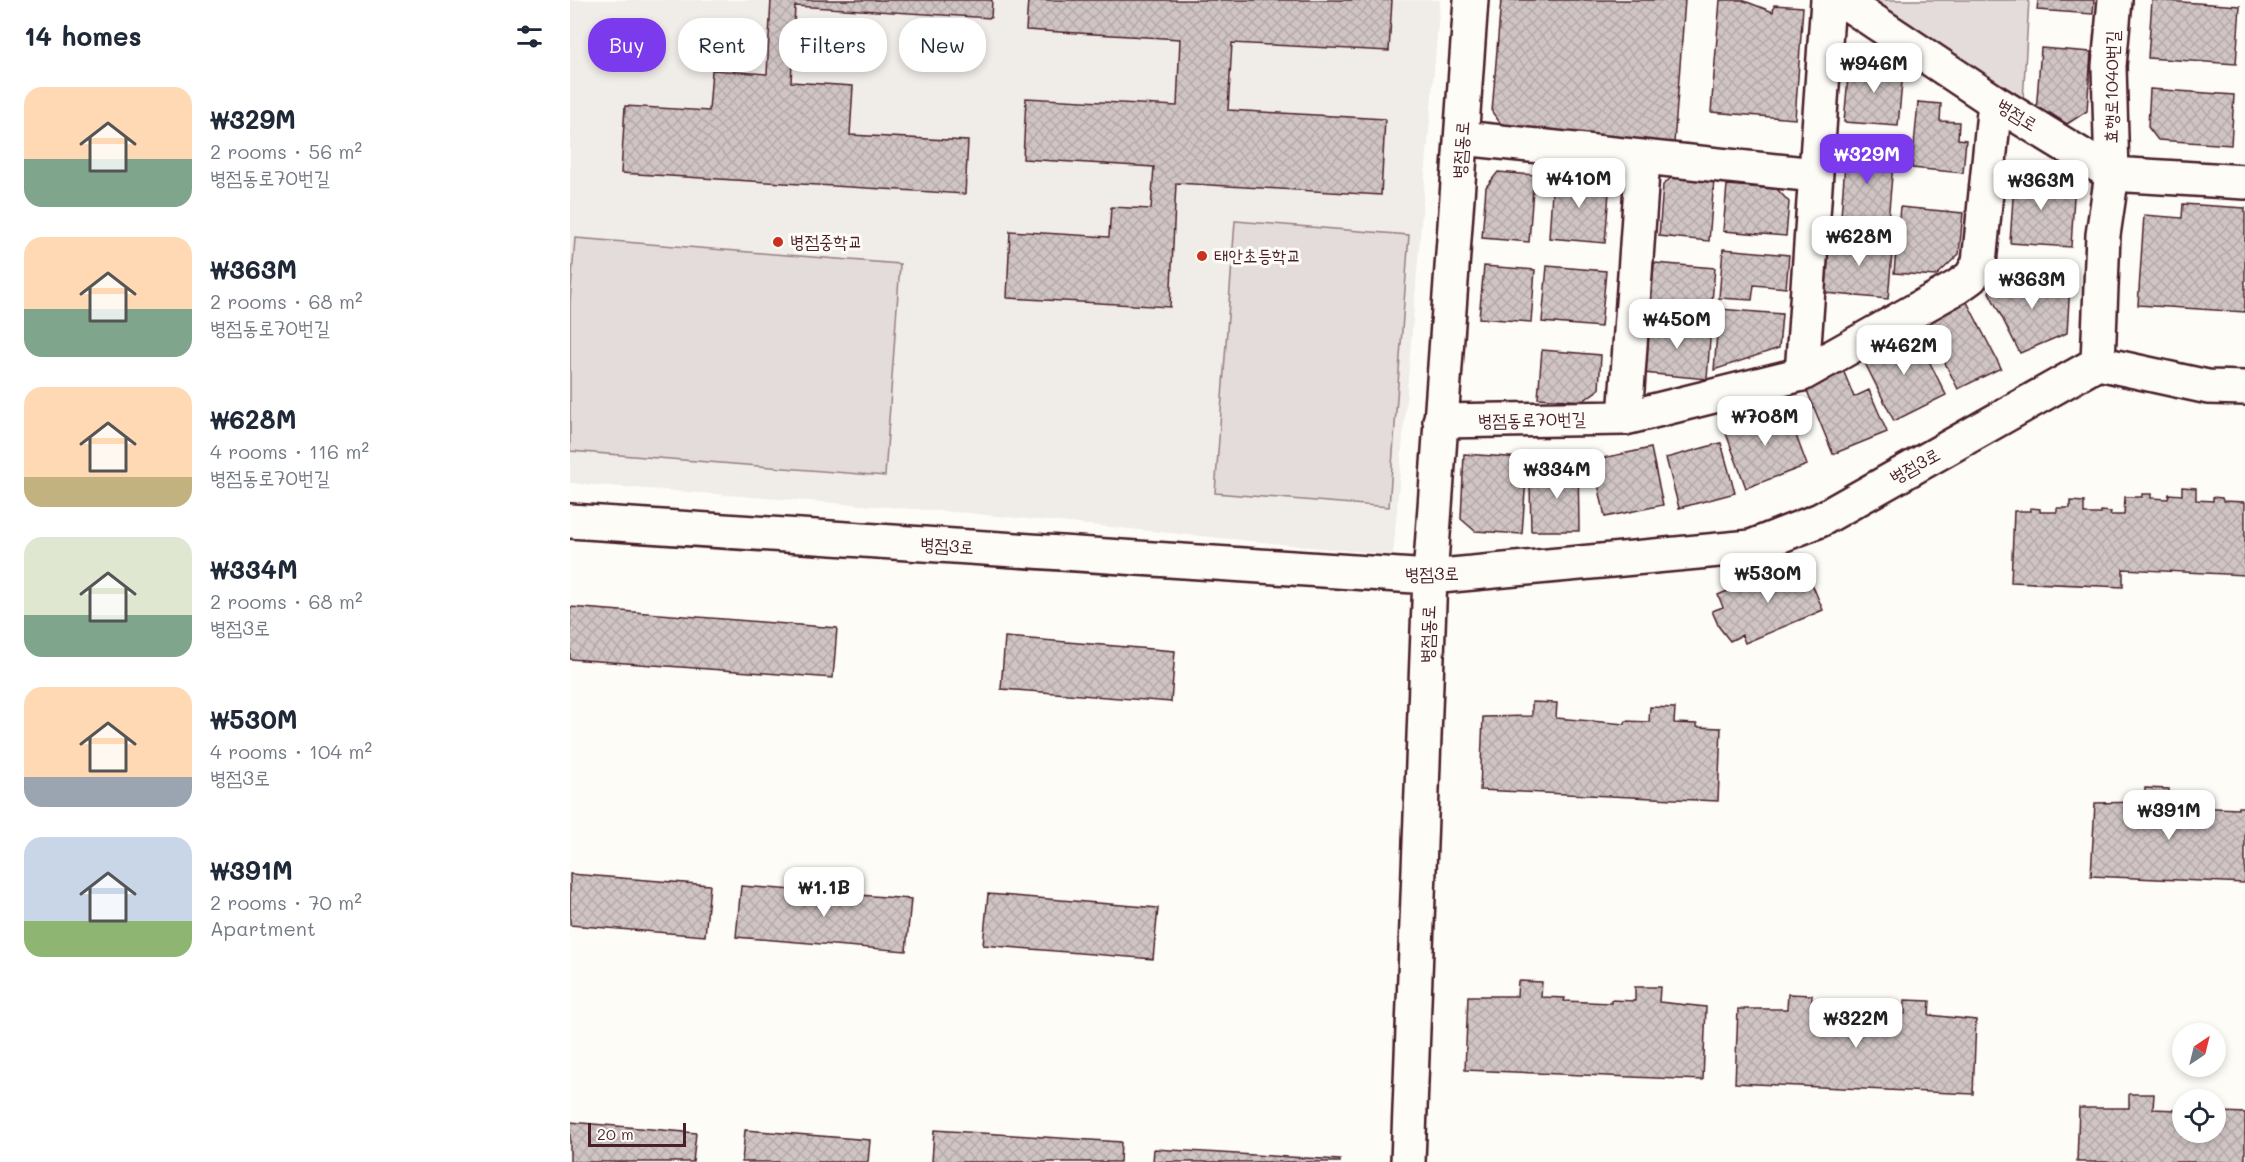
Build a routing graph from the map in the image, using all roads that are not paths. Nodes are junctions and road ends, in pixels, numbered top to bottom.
1 (1470, 0) edge
2 (1827, 0) edge
3 (1842, 0) edge
4 (2115, 0) edge
5 (1995, 102) junction
6 (1462, 138) junction
7 (1643, 158) junction
8 (2112, 174) junction
9 (1815, 175) junction
10 (2245, 182) edge
11 (2098, 363) junction
12 (1802, 374) junction
13 (2245, 388) edge
14 (1625, 418) junction
15 (1440, 421) junction
16 (570, 521) edge
17 (1430, 577) junction
18 (1408, 1162) edge

1 - 6 street, 병점동로
2 - 9 street
3 - 5 street, 병점로
4 - 8 street, 효행로1040번길
5 - 8 street, 병점로
5 - 12 street, 병점동로70번길
6 - 7 street
6 - 15 street, 병점동로
7 - 9 street
7 - 14 street
8 - 10 street, 병점로
8 - 11 street, 효행로1040번길
9 - 12 street
11 - 13 street
11 - 17 street, 병점3로
12 - 14 street, 병점동로70번길
14 - 15 street, 병점동로70번길
15 - 17 street, 병점동로
16 - 17 street, 병점3로
17 - 18 street, 병점동로

